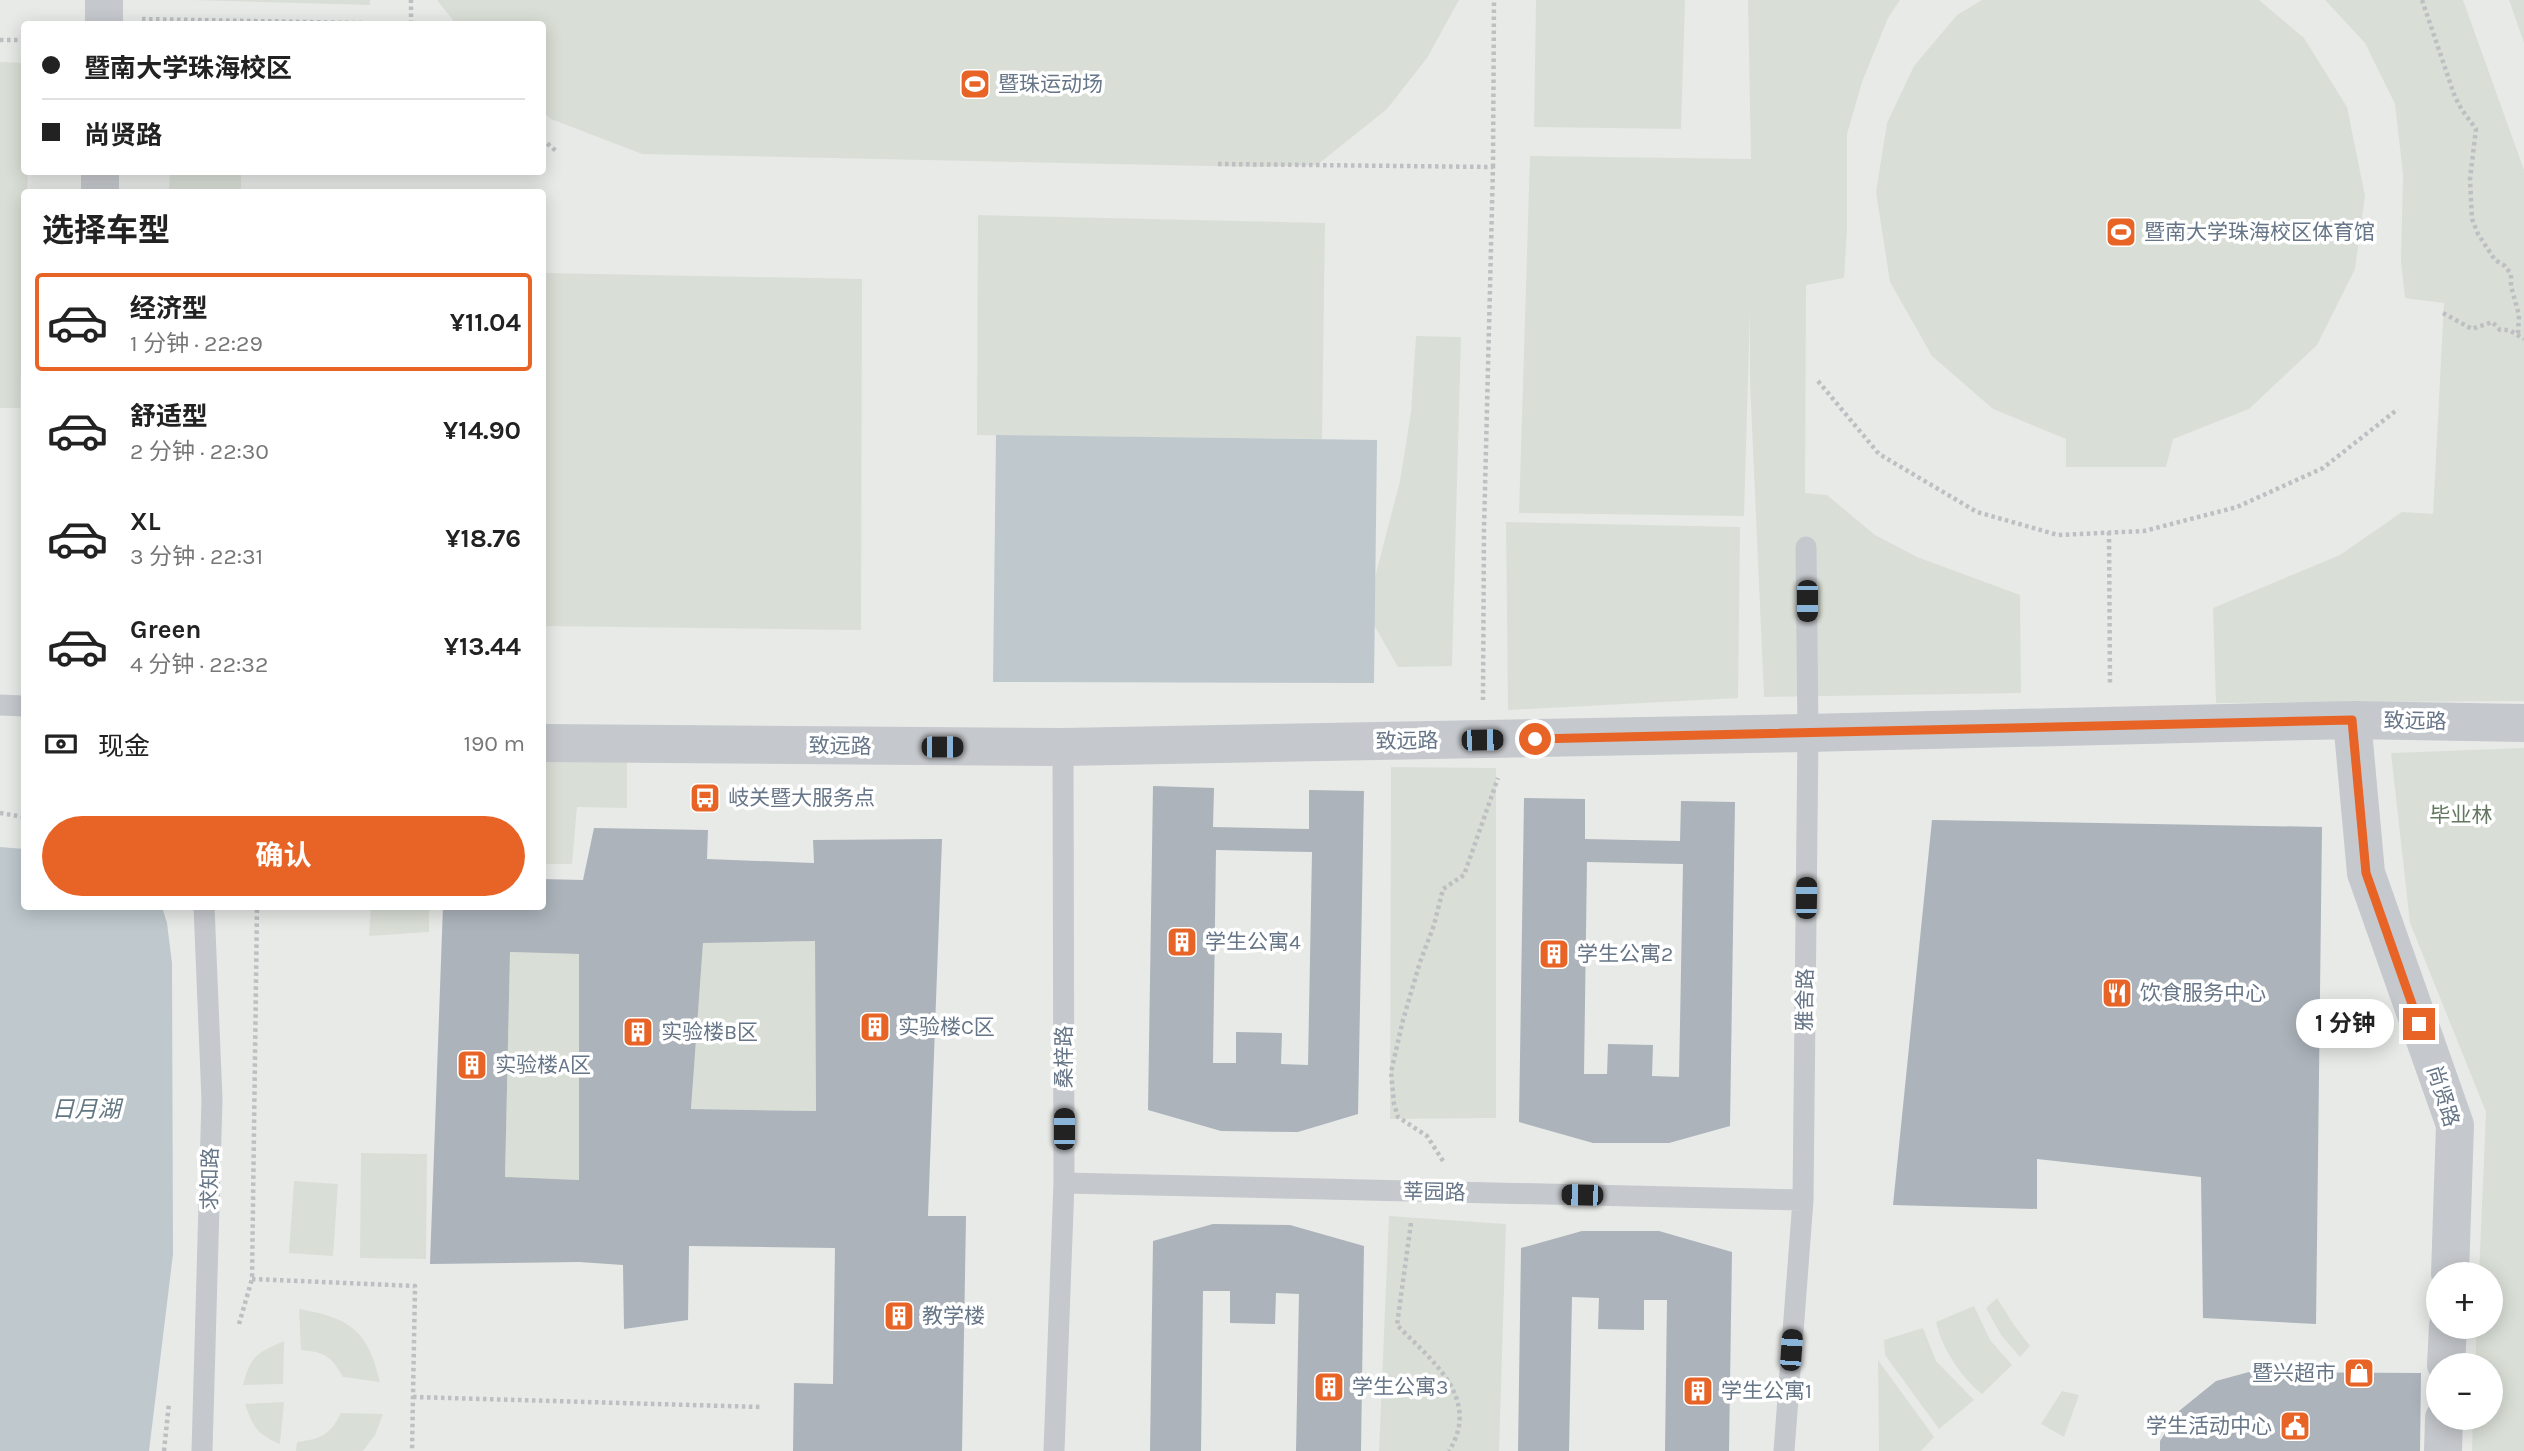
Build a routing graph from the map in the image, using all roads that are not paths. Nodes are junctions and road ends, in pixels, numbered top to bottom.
1 (1806, 547) dead end
2 (0, 705) edge
3 (21, 706) edge
4 (2352, 720) junction
5 (2524, 723) edge
6 (1808, 733) junction
7 (546, 743) edge
8 (1063, 747) junction
9 (204, 910) edge
10 (1065, 1183) junction
11 (1803, 1200) junction
12 (2449, 1262) edge
13 (2444, 1430) edge
14 (202, 1451) edge
15 (1054, 1451) edge
16 (1784, 1451) edge
17 (2443, 1451) edge

1 - 6 lane, 雅舍路
2 - 3 lane
4 - 5 street, 致远路
4 - 6 street, 致远路
4 - 12 street, 尚贤路
6 - 8 street, 致远路
6 - 11 lane, 雅舍路
7 - 8 street, 致远路
8 - 10 lane, 桑梓路
9 - 14 lane, 求知路
10 - 11 lane, 莘园路
10 - 15 lane, 桑梓路
11 - 16 lane, 雅舍路
13 - 17 street

